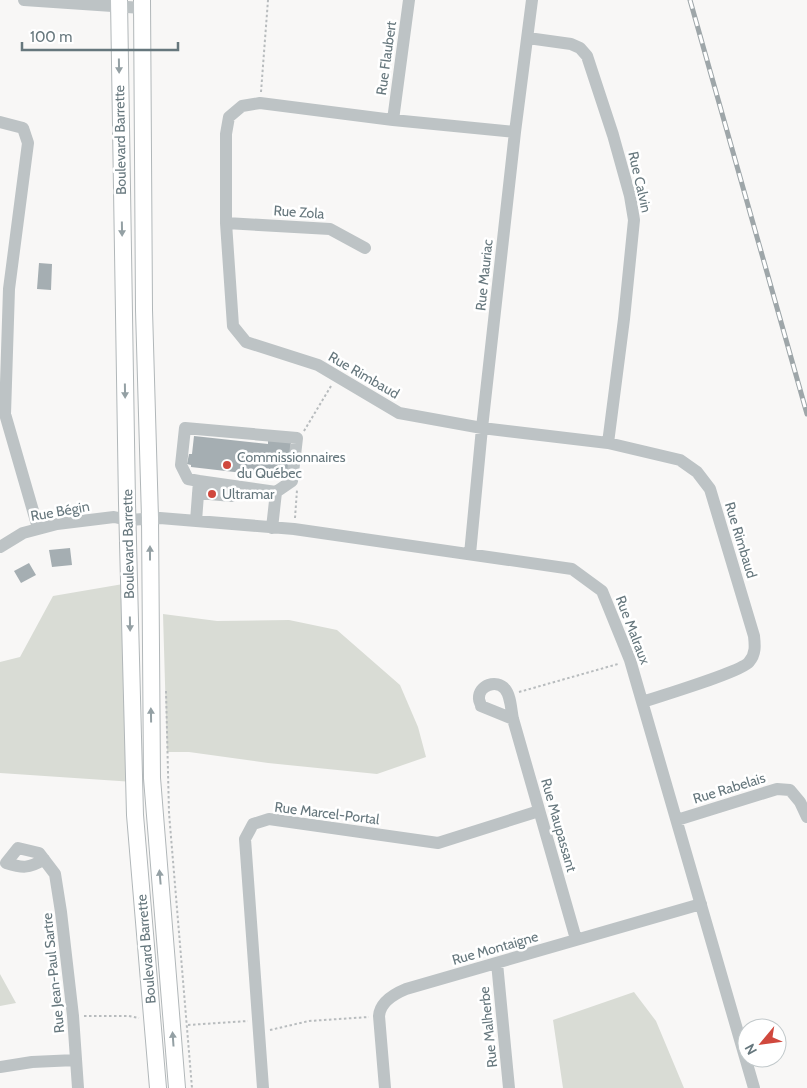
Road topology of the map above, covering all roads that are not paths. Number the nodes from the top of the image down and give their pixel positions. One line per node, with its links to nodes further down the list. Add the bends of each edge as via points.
1 (24, 0): 2 (street)
2 (30, 0): 5 (street)
3 (409, 0): 8 (street, Rue Flaubert)
4 (532, 0): 7 (street, Rue Mauriac)
5 (119, 3): 6 (street); 19 (main road, Boulevard Barrette, one-way to 19)
6 (142, 4): 18 (main road, Boulevard Barrette, via 144,310)
7 (528, 38): 10 (street, Rue Mauriac); 15 (street, Rue Calvin, via 571,44 587,56 630,196 634,220)
8 (393, 120): 10 (street, Rue Rimbaud); 11 (street, Rue Rimbaud, via 260,104 242,106 229,117 226,134)
9 (0, 122): 13 (street, via 23,128 28,143 10,289)
10 (515, 132): 14 (street, Rue Mauriac)
11 (226, 223): 12 (street, Rue Zola, via 330,229); 14 (street, Rue Rimbaud, via 233,326 246,342 318,365 399,413)
12 (365, 248)
13 (2, 414): 21 (street)
14 (482, 428): 15 (street, Rue Rimbaud); 24 (street, Rue Mauriac)
15 (608, 443): 25 (street, Rue Rimbaud, via 680,460 697,472 710,489 754,636 755,651 749,663)
16 (199, 487): 17 (street, via 232,496 233,486); 17 (street, via 188,479 181,465 185,428 296,438 292,481); 20 (street)
17 (276, 492): 22 (street)
18 (150, 518): 19 (street, Rue Malraux); 20 (street, Rue Malraux); 38 (main road, Boulevard Barrette, one-way to 18, via 152,778)
19 (128, 520): 21 (street, Rue Bégin, via 114,518); 37 (main road, Boulevard Barrette, one-way to 37, via 135,815)
20 (196, 521): 22 (street, Rue Malraux)
21 (38, 528): 23 (street, Rue Bégin)
22 (272, 528): 24 (street, Rue Malraux)
23 (0, 547)
24 (470, 554): 25 (street, Rue Malraux, via 572,569 602,591)
25 (643, 702): 29 (street, Rue Malraux)
26 (513, 719): 26 (street, Rue Maupassant, via 508,695 501,686 486,686 479,698 482,706); 27 (street, Rue Maupassant)
27 (539, 811): 32 (street, Rue Maupassant); 39 (street, Rue Marcel-Portal, via 438,843 269,819 253,824 245,839)
28 (807, 817): 29 (street, Rue Rabelais, via 790,790 777,789)
29 (677, 820): 31 (street, Rue Malraux)
30 (44, 859): 34 (street, Rue Jean-Paul Sartre, via 55,874 60,903)
31 (701, 904): 32 (street, Rue Montaigne); 42 (street, Rue Malraux)
32 (576, 939): 33 (street, Rue Montaigne)
33 (497, 964): 40 (street, Rue Montaigne, via 406,989 391,996 379,1009); 41 (street, Rue Malherbe)
34 (76, 1060): 35 (street); 36 (street, Rue Jean-Paul Sartre)
35 (0, 1066)
36 (78, 1088)
37 (158, 1088)
38 (177, 1088)
39 (263, 1088)
40 (385, 1088)
41 (509, 1088)
42 (754, 1088)

